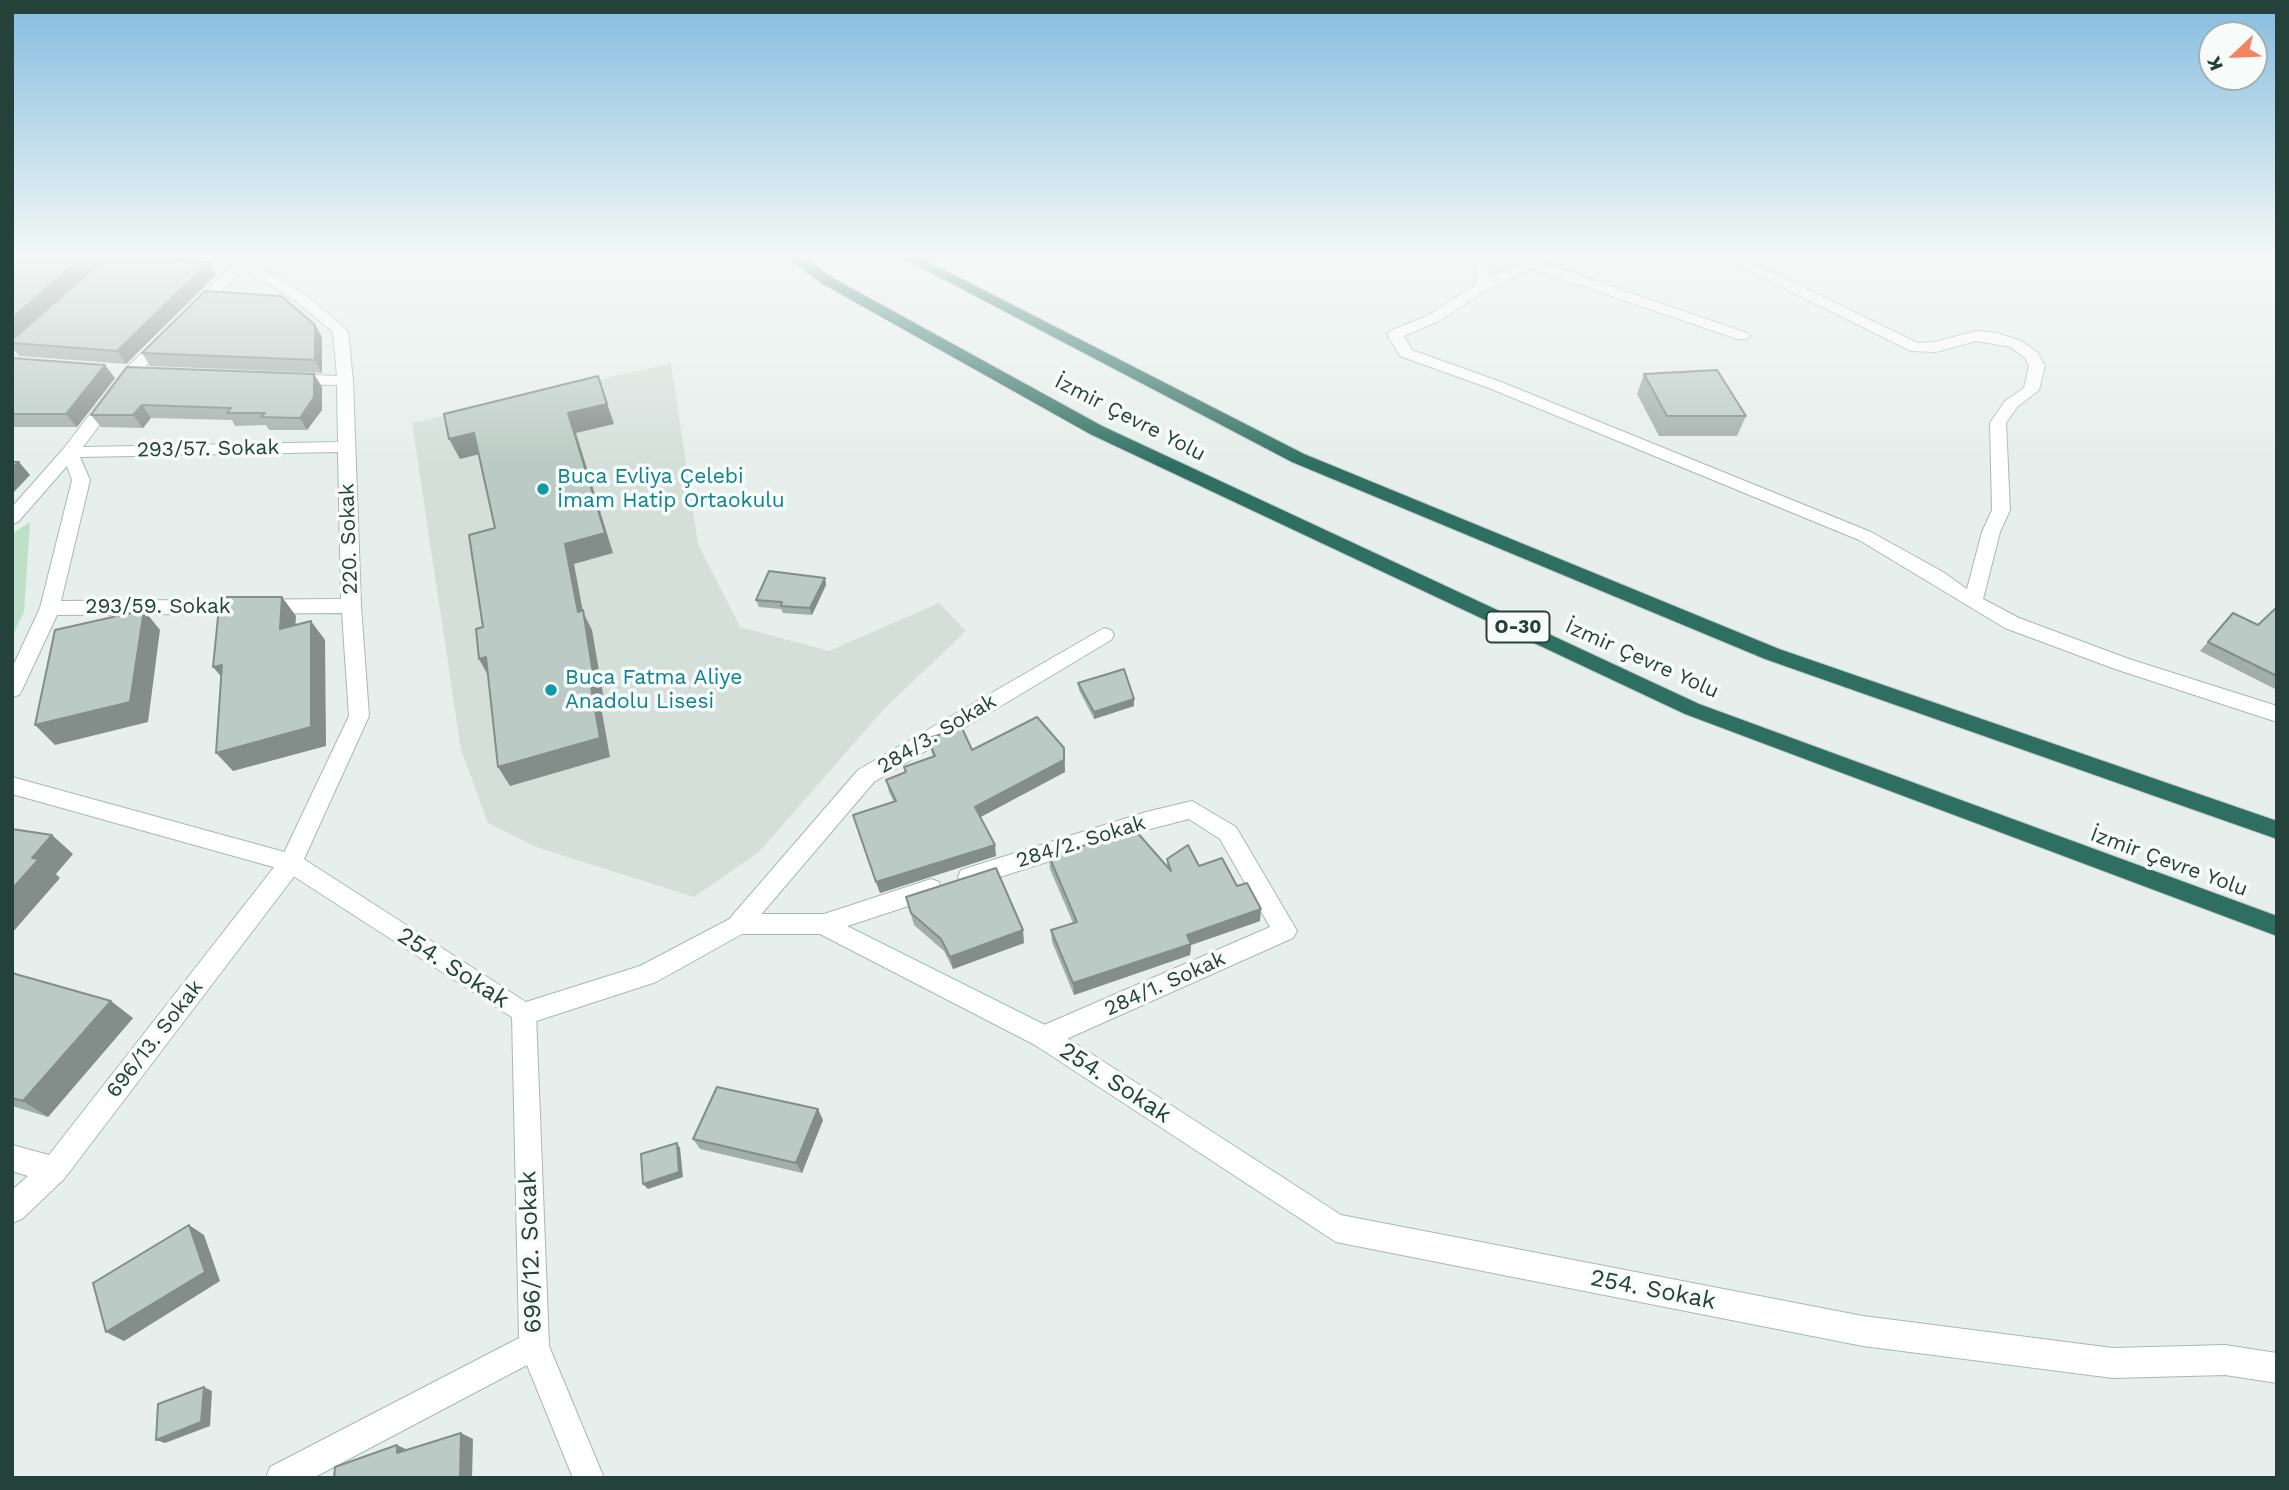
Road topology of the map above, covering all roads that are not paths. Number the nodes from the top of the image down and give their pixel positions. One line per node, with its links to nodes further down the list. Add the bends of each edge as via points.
1 (175, 326): 10 (street)
2 (334, 326): 13 (street, 220. Sokak, via 340,331)
3 (908, 326): 28 (highway, İzmir Çevre Yolu / O-30, via 1097,430 1692,709)
4 (1041, 326): 24 (highway, İzmir Çevre Yolu, via 1298,458 1772,653)
5 (1416, 326): 17 (street, via 1395,334 1406,353 1865,536)
6 (1712, 326): 8 (street)
7 (1870, 326): 17 (street, via 1916,348 1976,336 1997,338 2017,344 2037,366 2031,390 2011,404 1998,423 2001,510 1990,532)
8 (1742, 336)
9 (105, 370): 10 (street)
10 (131, 372): 11 (street); 15 (street)
11 (158, 373)
12 (278, 378): 13 (street)
13 (345, 381): 14 (street, 220. Sokak)
14 (346, 447): 15 (street, 293/57. Sokak); 18 (street, 220. Sokak)
15 (70, 452): 16 (street); 19 (street, via 81,480)
16 (12, 518)
17 (1973, 602): 22 (street, via 2012,624)
18 (351, 606): 19 (street, 293/59. Sokak); 25 (street, 220. Sokak, via 359,716)
19 (50, 608): 21 (street)
20 (1104, 635): 26 (street, 284/3. Sokak, via 866,776)
21 (12, 690)
22 (2277, 714)
23 (12, 785): 25 (street, 254. Sokak)
24 (2277, 830)
25 (291, 863): 30 (street, 254. Sokak); 33 (street, 696/13. Sokak)
26 (739, 924): 27 (street, 254. Sokak); 30 (street, 254. Sokak, via 647,974)
27 (823, 924): 29 (street, 284/2. Sokak, via 1192,810 1228,833); 31 (street, 254. Sokak)
28 (2277, 926)
29 (1285, 931): 31 (street, 284/1. Sokak)
30 (524, 1014): 35 (street, 696/12. Sokak)
31 (1044, 1037): 36 (street, 254. Sokak, via 1336,1228 1863,1331 2113,1363 2225,1360)
32 (12, 1158): 33 (street)
33 (54, 1170): 34 (street, 696/13. Sokak)
34 (12, 1209)
35 (534, 1346): 37 (street); 38 (street, 696/12. Sokak)
36 (2277, 1368)
37 (281, 1478)
38 (589, 1478)

